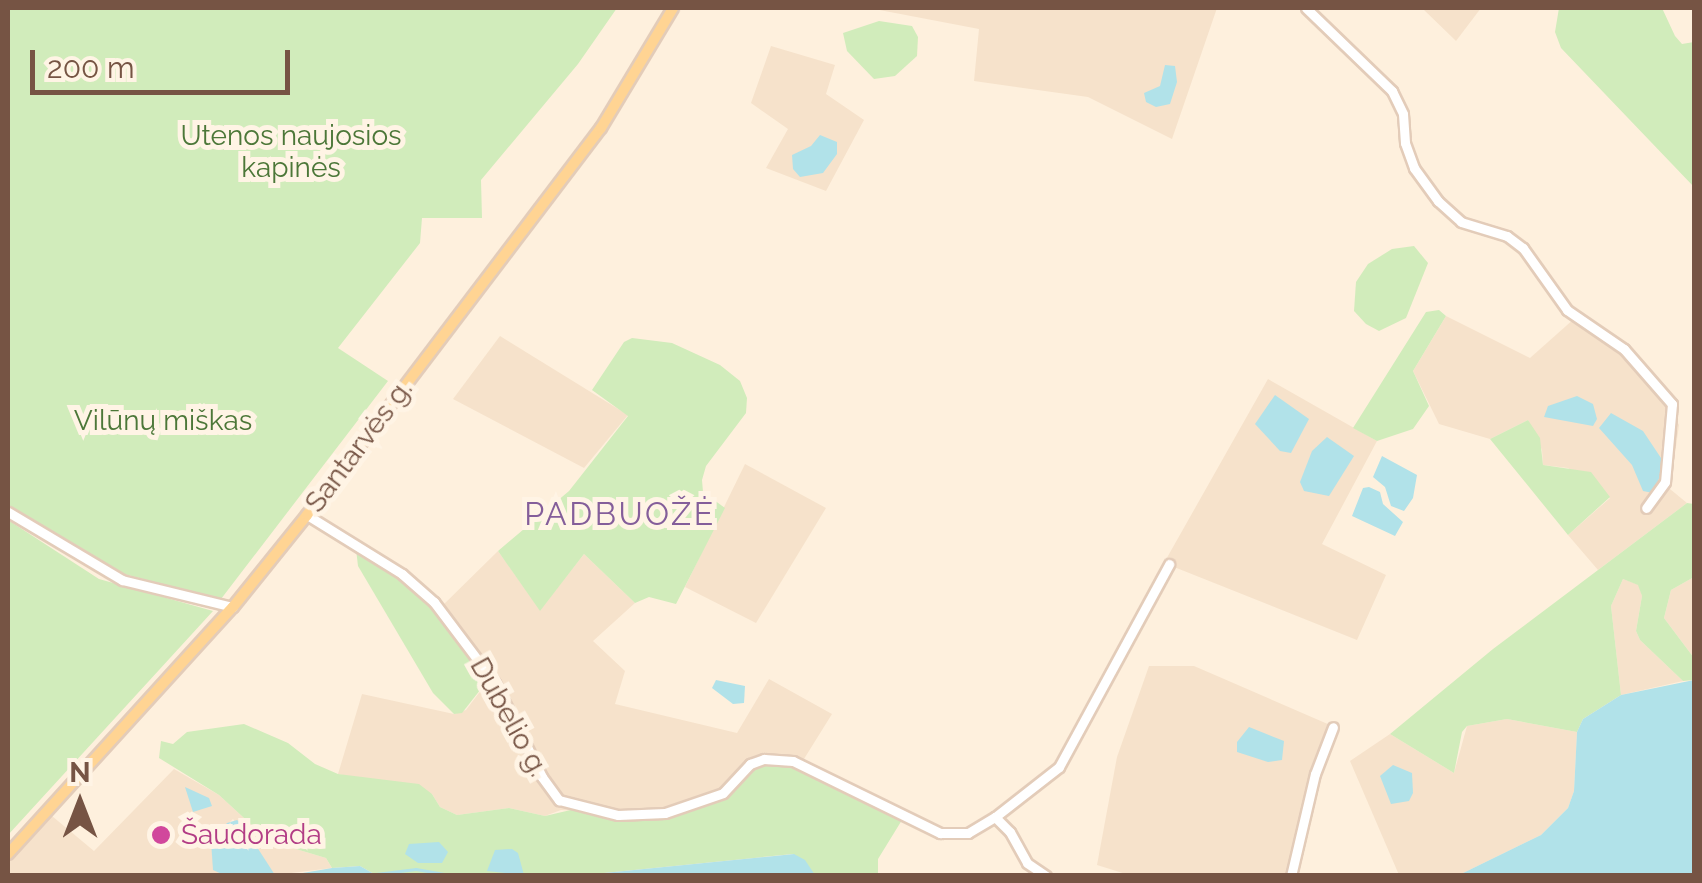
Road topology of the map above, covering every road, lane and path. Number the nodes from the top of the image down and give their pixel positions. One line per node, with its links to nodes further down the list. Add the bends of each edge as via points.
1 (673, 8): 5 (main road, Santarvės g., via 601,128)
2 (1306, 8): 3 (street, via 1392,91 1414,168 1438,201 1460,222 1523,248 1567,310 1624,349 1672,404 1665,482)
3 (1646, 508)
4 (8, 512): 7 (street, via 122,580)
5 (307, 515): 7 (main road, Santarvės g.); 9 (street, Dubelio g., via 402,574 434,602 495,683 549,788 572,806 665,813 723,793 750,764 764,759 794,761 940,833 968,833)
6 (1169, 564): 9 (street, Dubelio g., via 1059,768)
7 (233, 607): 10 (main road, Santarvės g.)
8 (1333, 727): 12 (street)
9 (995, 817): 11 (street, via 1026,863)
10 (8, 854)
11 (1046, 876)
12 (1291, 876)

